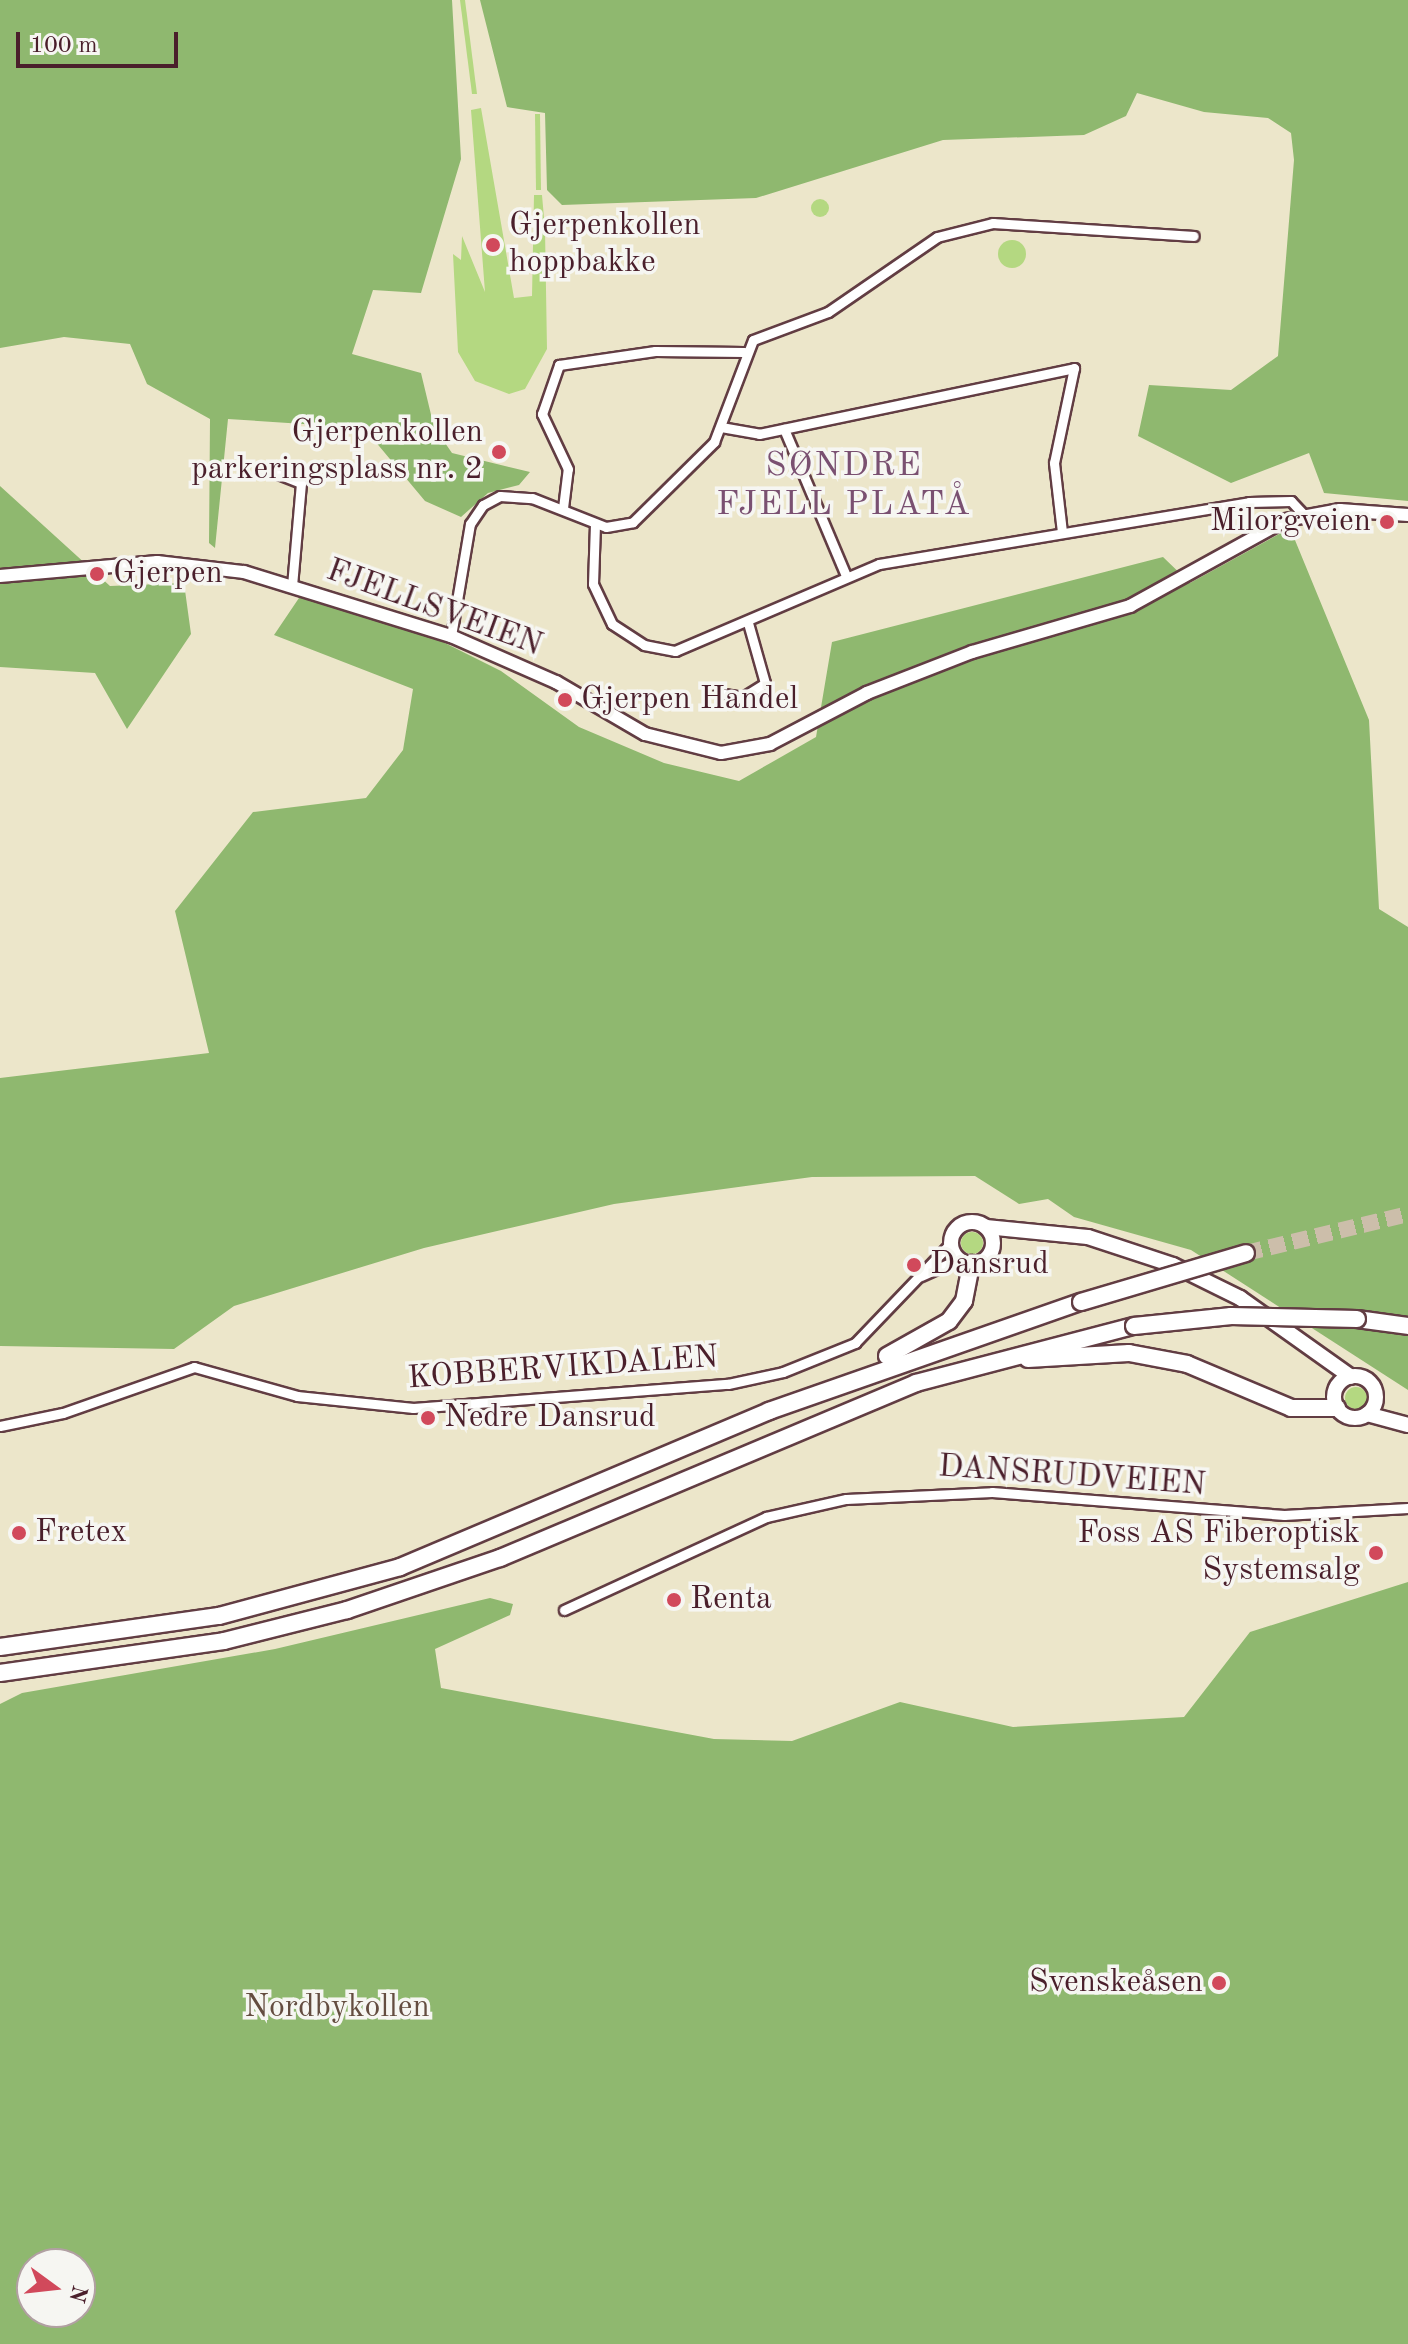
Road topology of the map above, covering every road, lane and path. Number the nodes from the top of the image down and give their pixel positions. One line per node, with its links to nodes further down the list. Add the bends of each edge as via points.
1 (1194, 236): 2 (street, via 963,227 828,312 762,336)
2 (744, 352): 3 (street); 6 (street, via 655,351 559,365 542,414 568,469)
3 (721, 427): 4 (street, via 759,434); 9 (street, via 706,453 641,516 615,527)
4 (784, 429): 10 (street, via 1074,368 1054,463); 12 (street)
5 (263, 468): 13 (street, via 301,483)
6 (563, 508): 9 (street); 15 (street, via 515,496 492,499 476,512)
7 (1303, 514): 8 (main road, FJELLSVEIEN); 10 (street, via 1291,501 1266,500); 15 (main road, FJELLSVEIEN, via 1264,529 1130,606 938,664 770,744 738,752 699,752 645,734 556,682)
8 (1408, 515)
9 (595, 524): 14 (street, via 593,584 621,633 675,651)
10 (1062, 532): 12 (street)
11 (0, 576): 13 (main road, FJELLSVEIEN, via 180,561)
12 (846, 576): 14 (street)
13 (292, 585): 15 (main road, FJELLSVEIEN)
14 (748, 623): 16 (street, via 765,683 743,697)
15 (451, 636)
16 (718, 693)
17 (986, 1227): 18 (main road); 19 (main road, via 963,1224); 20 (main road)
18 (1025, 1231): 20 (main road); 25 (main road, via 1088,1237 1183,1269 1240,1298)
19 (951, 1243): 22 (main road); 23 (street, KOBBERVIKDALEN)
20 (993, 1247): 22 (main road)
21 (1246, 1253): 31 (highway, bridge, via 1081,1302)
22 (965, 1262): 23 (street, KOBBERVIKDALEN); 31 (highway, via 964,1301 939,1329)
23 (917, 1278): 34 (street, KOBBERVIKDALEN, via 848,1347 728,1384 413,1408 297,1396 194,1367 63,1413)
24 (1408, 1326): 27 (highway, bridge, via 1357,1319 1231,1316 1134,1326)
25 (1312, 1353): 26 (main road); 28 (main road)
26 (1351, 1377): 28 (main road); 29 (main road, via 1369,1382)
27 (916, 1383): 30 (highway, via 1045,1356 1129,1353 1187,1364 1291,1408); 38 (highway, via 500,1558 396,1594 224,1641)
28 (1337, 1388): 30 (main road)
29 (1376, 1400): 32 (main road); 33 (main road)
30 (1337, 1408): 32 (main road, via 1351,1418)
31 (769, 1411): 37 (highway, via 490,1534 349,1582 173,1625)
32 (1367, 1414): 33 (main road)
33 (1406, 1425)
34 (0, 1426)
35 (1408, 1508): 36 (street, DANSRUDVEIEN, via 1284,1515 992,1492 846,1499 766,1517)
36 (564, 1610)
37 (0, 1647)
38 (0, 1673)

